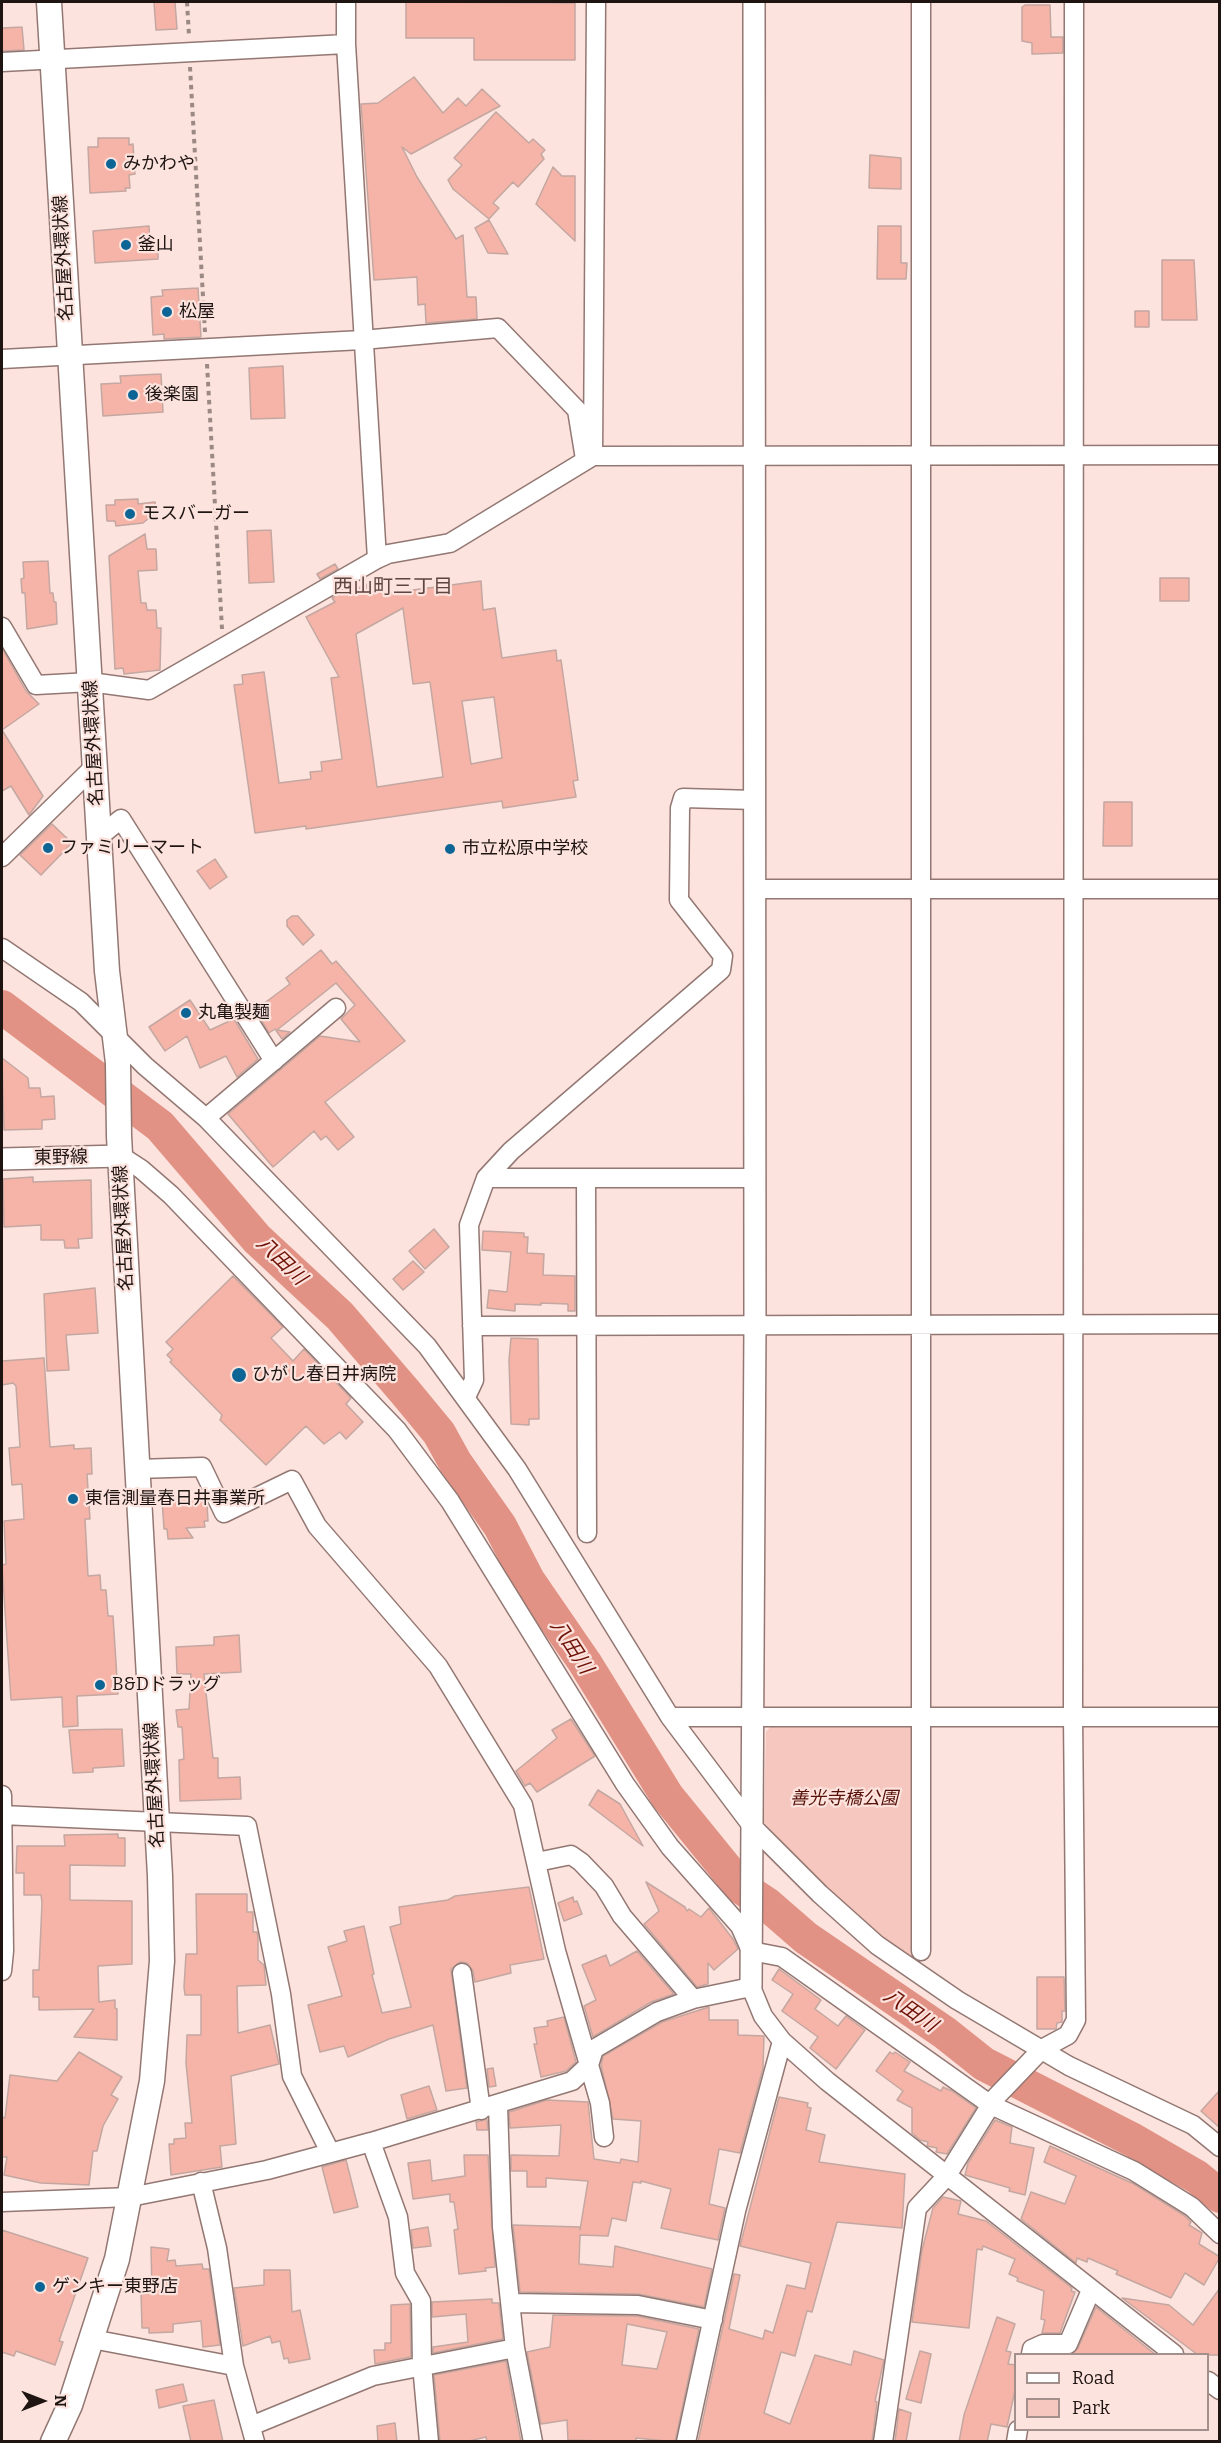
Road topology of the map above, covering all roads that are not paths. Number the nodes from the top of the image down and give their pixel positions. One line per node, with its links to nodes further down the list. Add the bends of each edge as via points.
1 (49, 2): 8 (main road, 名古屋外環状線)
2 (346, 2): 7 (street)
3 (596, 2): 17 (street)
4 (754, 2): 14 (street)
5 (921, 2): 15 (street)
6 (1074, 2): 16 (street)
7 (346, 44): 8 (street); 10 (street)
8 (53, 59): 9 (street); 11 (main road, 名古屋外環状線)
9 (2, 62)
10 (362, 340): 11 (street); 17 (street, via 498,328 577,410); 18 (street)
11 (70, 355): 12 (street); 20 (main road, 名古屋外環状線)
12 (2, 359)
13 (1220, 455): 16 (street)
14 (754, 456): 15 (street); 17 (street); 22 (street)
15 (922, 456): 16 (street); 25 (street)
16 (1074, 456): 26 (street)
17 (589, 458): 18 (street, via 450,543 388,554)
18 (377, 560): 20 (street, via 149,690)
19 (2, 630): 20 (street, via 36,685)
20 (90, 682): 21 (main road, 名古屋外環状線)
21 (95, 766): 23 (main road, 名古屋外環状線); 24 (street)
22 (755, 800): 27 (street); 36 (street, via 682,798 680,808 679,900 723,957 721,970 511,1151)
23 (100, 836): 31 (main road, 名古屋外環状線); 32 (street, via 122,819)
24 (2, 857)
25 (921, 888): 26 (street); 27 (street); 40 (street)
26 (1075, 888): 28 (street); 41 (street)
27 (755, 889): 38 (street)
28 (1220, 889)
29 (2, 948): 31 (street, via 81,1002)
30 (336, 1008): 32 (street)
31 (114, 1035): 33 (street); 34 (main road, 名古屋外環状線)
32 (274, 1061): 33 (street)
33 (206, 1118): 45 (street, via 427,1346)
34 (120, 1146): 35 (street, 東野線); 46 (main road, 名古屋外環状線); 58 (street, via 397,1430 450,1501 625,1784 670,1847 740,1926)
35 (2, 1159)
36 (486, 1178): 37 (street); 44 (street, via 469,1225)
37 (586, 1178): 38 (street); 43 (street)
38 (755, 1178): 39 (street)
39 (755, 1324): 40 (street); 43 (street); 48 (street)
40 (923, 1324): 41 (street); 51 (street)
41 (1076, 1324): 42 (street); 49 (street)
42 (1220, 1324)
43 (586, 1325): 44 (street); 47 (street)
44 (472, 1326): 45 (street, via 474,1380)
45 (466, 1397): 50 (street, via 517,1470)
46 (137, 1469): 55 (main road, 名古屋外環状線); 57 (street, via 202,1467 224,1512 292,1480 317,1526 438,1666 523,1805)
47 (587, 1533)
48 (754, 1716): 50 (street); 51 (street); 56 (street)
49 (1073, 1716): 51 (street); 52 (street); 65 (street, via 1076,2020 1068,2035)
50 (670, 1717): 56 (street)
51 (920, 1717): 59 (street)
52 (1220, 1717)
53 (2, 1795): 54 (street)
54 (2, 1815): 55 (street); 60 (street)
55 (157, 1824): 72 (street, via 248,1826 281,1994 292,2076); 75 (main road, 名古屋外環状線, via 160,2009 152,2081)
56 (752, 1826): 58 (street); 65 (street, via 877,1945)
57 (537, 1862): 63 (street, via 571,1856 581,1862); 66 (street, via 556,1951)
58 (751, 1951): 62 (street); 67 (street, via 782,1958)
59 (921, 1951)
60 (2, 1971)
61 (462, 1973): 68 (street)
62 (751, 1987): 63 (street); 64 (street, via 763,2016)
63 (693, 1999): 66 (street, via 657,2012 594,2049)
64 (782, 2041): 73 (street); 80 (street, via 736,2211)
65 (1040, 2051): 67 (street); 71 (street, via 1193,2125)
66 (589, 2065): 68 (street, via 572,2081); 69 (street, via 600,2103)
67 (993, 2102): 73 (street); 77 (street, via 1134,2171 1192,2207)
68 (489, 2107): 70 (street); 79 (street)
69 (604, 2137)
70 (371, 2142): 72 (street); 85 (street, via 398,2217 405,2273 422,2301)
71 (1220, 2147)
72 (330, 2152): 74 (street, via 267,2170)
73 (946, 2176): 78 (street); 92 (street, via 917,2208)
74 (201, 2182): 75 (street); 86 (street, via 217,2248)
75 (130, 2197): 76 (street); 81 (main road, 名古屋外環状線, via 117,2259)
76 (2, 2202)
77 (1220, 2234)
78 (1091, 2290): 83 (street, via 1068,2344 1043,2344); 84 (street)
79 (511, 2303): 80 (street, via 638,2305); 82 (street)
80 (713, 2320): 91 (street)
81 (92, 2338): 86 (street); 88 (main road, 名古屋外環状線)
82 (515, 2348): 85 (street); 90 (street)
83 (1031, 2353)
84 (1171, 2353)
85 (422, 2365): 87 (street, via 344,2386); 89 (street)
86 (234, 2366): 87 (street)
87 (253, 2434)
88 (53, 2442)
89 (429, 2442)
90 (533, 2442)
91 (686, 2442)
92 (884, 2442)

